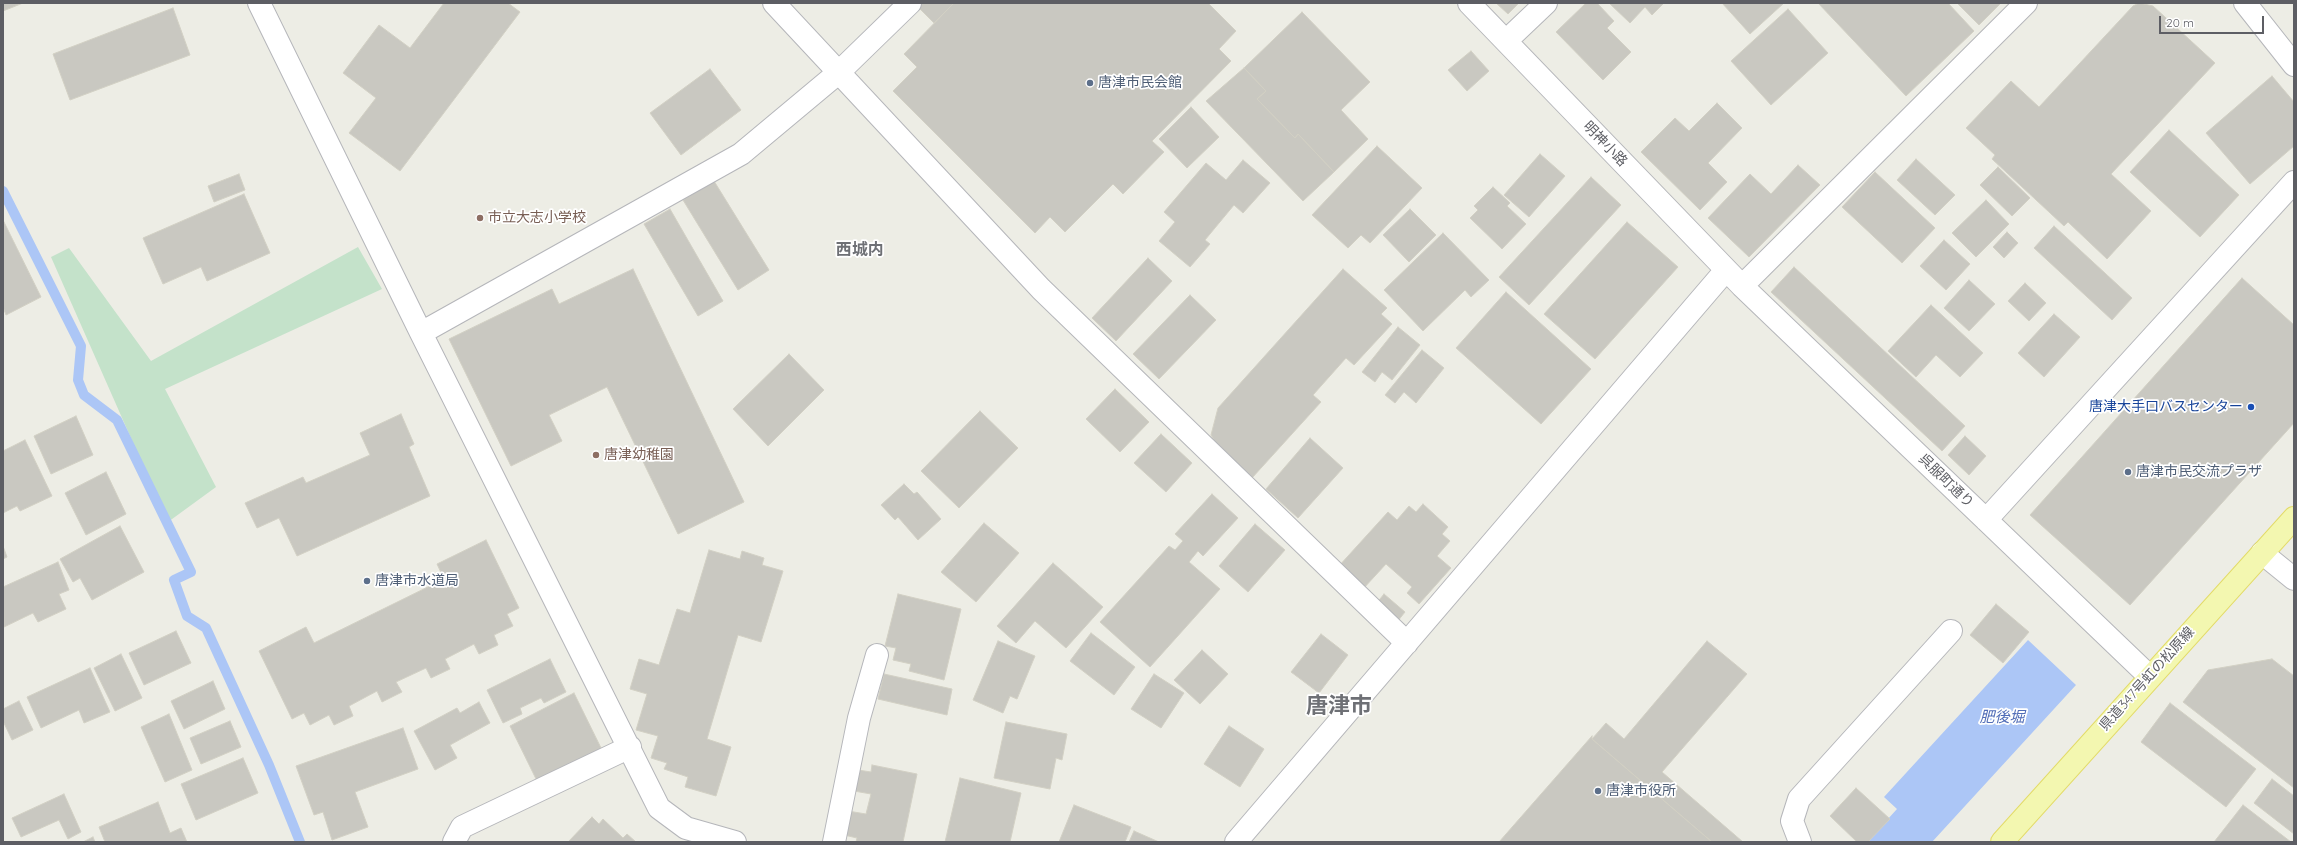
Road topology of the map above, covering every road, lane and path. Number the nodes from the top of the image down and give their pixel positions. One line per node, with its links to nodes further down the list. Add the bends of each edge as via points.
1 (259, 3): 14 (street)
2 (774, 3): 10 (street)
3 (910, 3): 10 (street)
4 (1469, 3): 8 (street, 明神小路)
5 (1546, 3): 8 (street)
6 (2026, 3): 13 (street)
7 (2245, 3): 9 (street)
8 (1506, 41): 12 (street, 明神小路)
9 (2294, 66)
10 (838, 73): 14 (street, via 741,154); 20 (street, via 1041,289)
11 (2294, 182): 16 (street)
12 (1726, 270): 13 (street, 明神小路); 20 (street)
13 (1742, 286): 16 (street, 呉服町通り)
14 (421, 332): 23 (street)
15 (2294, 518): 17 (main road, 県道347号虹の松原線)
16 (1986, 520): 22 (street, 呉服町通り)
17 (2262, 553): 18 (street); 22 (main road, 県道347号虹の松原線)
18 (2294, 579)
19 (1951, 631): 28 (street, via 1799,800 1792,821)
20 (1407, 644): 27 (street)
21 (876, 655): 26 (street, via 859,718)
22 (2150, 676): 29 (main road, 県道347号虹の松原線)
23 (630, 747): 24 (street, via 462,827); 25 (street, via 659,808 686,828)
24 (454, 842)
25 (735, 842)
26 (834, 842)
27 (1236, 842)
28 (1800, 842)
29 (2002, 842)

